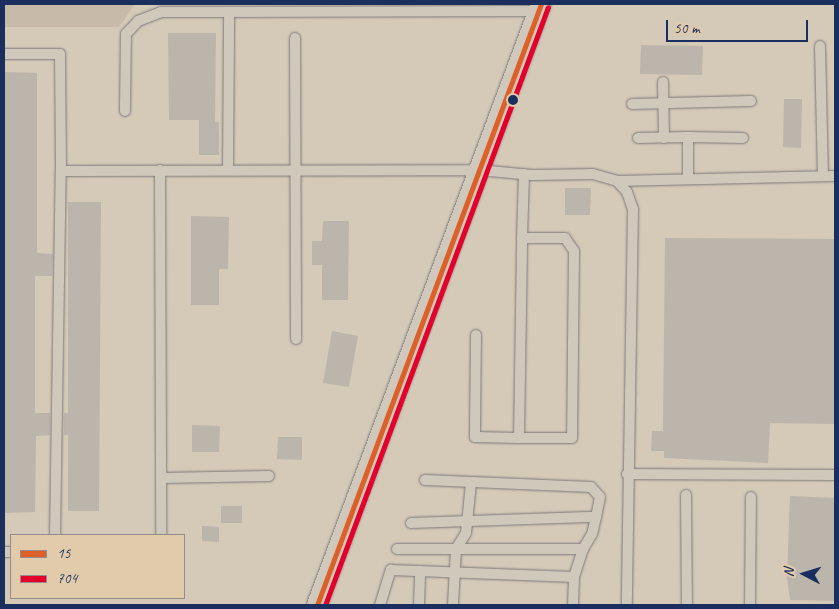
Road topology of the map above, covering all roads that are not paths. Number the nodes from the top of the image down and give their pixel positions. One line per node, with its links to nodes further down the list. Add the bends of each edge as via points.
1 (539, 8): 2 (lane); 18 (street)
2 (229, 12): 10 (lane, via 161,12 138,21 126,34); 16 (lane)
3 (295, 38): 17 (lane)
4 (820, 46): 21 (lane)
5 (4, 54): 19 (lane, via 60,54)
6 (663, 82): 8 (lane)
7 (751, 101): 8 (lane)
8 (663, 103): 9 (lane); 13 (lane)
9 (632, 104)
10 (124, 111)
11 (688, 137): 13 (lane); 14 (lane); 23 (lane)
12 (638, 138): 13 (lane)
13 (664, 138)
14 (743, 138)
15 (160, 170): 16 (lane); 19 (lane); 32 (lane)
16 (228, 170): 17 (lane)
17 (297, 170): 18 (lane); 27 (lane)
18 (479, 170): 20 (lane); 48 (street)
19 (60, 171): 40 (lane)
20 (524, 174): 24 (lane, via 593,174); 25 (lane)
21 (823, 176): 22 (lane); 23 (lane)
22 (835, 176)
23 (688, 178): 24 (lane)
24 (617, 181): 29 (lane, via 628,192 633,209)
25 (522, 238): 28 (lane); 28 (lane, via 565,238 574,250 572,438)
26 (476, 335): 28 (lane, via 475,438)
27 (296, 339)
28 (519, 438)
29 (627, 474): 30 (lane); 53 (lane)
30 (835, 475)
31 (269, 476): 32 (lane)
32 (161, 478): 41 (lane)
33 (425, 480): 34 (lane)
34 (471, 483): 37 (lane, via 592,487 600,497); 38 (lane)
35 (686, 495): 54 (lane)
36 (751, 497): 55 (lane)
37 (596, 517): 38 (lane); 43 (lane, via 592,534)
38 (468, 521): 39 (lane); 44 (lane, via 466,533)
39 (411, 523)
40 (55, 534)
41 (161, 534)
42 (397, 549): 44 (lane)
43 (583, 549): 44 (lane); 47 (lane)
44 (456, 550): 46 (lane)
45 (420, 571): 46 (lane); 49 (lane, via 391,570); 50 (lane)
46 (454, 572): 47 (lane); 51 (lane)
47 (574, 577): 52 (lane)
48 (317, 605)
49 (380, 605)
50 (419, 605)
51 (453, 605)
52 (573, 605)
53 (627, 605)
54 (687, 605)
55 (750, 605)

